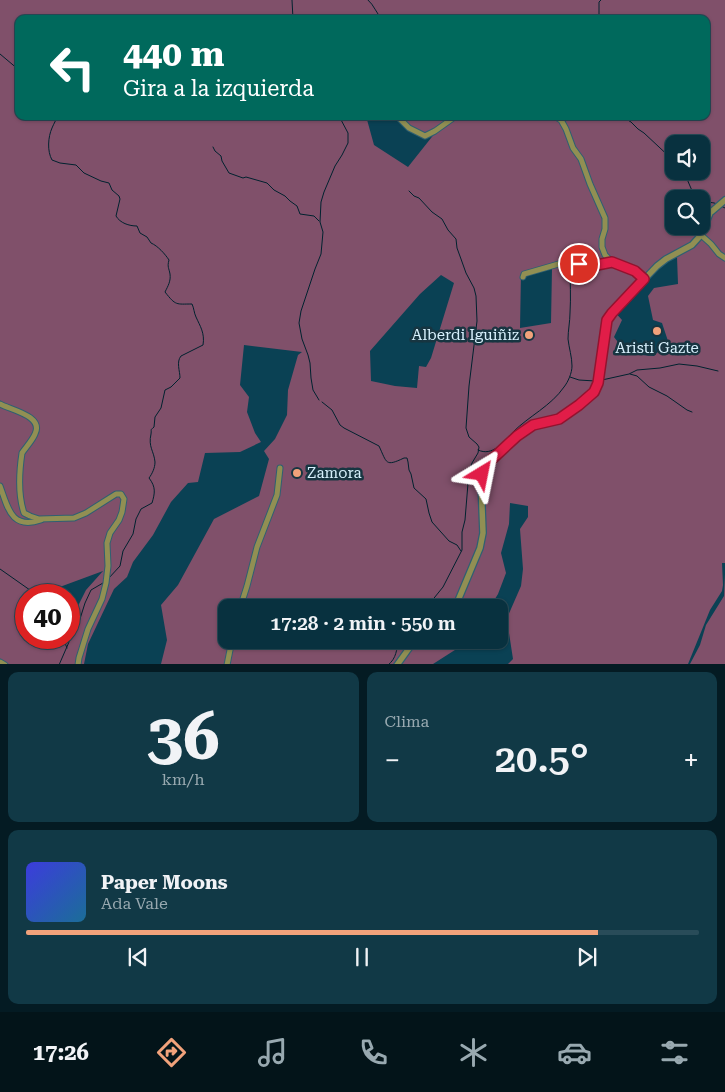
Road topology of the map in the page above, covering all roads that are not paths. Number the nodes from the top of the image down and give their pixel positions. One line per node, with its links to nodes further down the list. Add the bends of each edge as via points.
1 (401, 120): 2 (street, via 408,128 426,136)
2 (450, 120)
3 (561, 120): 8 (street, via 605,218 602,247)
4 (725, 200): 5 (street)
5 (710, 213)
6 (701, 235): 7 (street); 10 (street)
7 (725, 258)
8 (612, 262): 9 (street, via 597,265 562,263); 10 (street, via 635,271)
9 (523, 277)
10 (644, 279): 16 (street, via 607,320 594,392 559,419 533,425 517,436 489,462 482,474 480,548)
11 (0, 404): 14 (street, via 32,418 37,425 22,454 22,505 24,513)
12 (280, 468): 15 (street, via 277,495 257,547)
13 (0, 486): 14 (street, via 15,519 25,523)
14 (44, 519): 21 (street, via 74,518 116,494 123,496 122,512 107,543 108,566 102,598 88,629)
15 (243, 599)
16 (459, 599)
17 (230, 649): 22 (street)
18 (408, 649): 23 (street)
19 (0, 662): 20 (street)
20 (4, 664)
21 (78, 664)
22 (227, 664)
23 (397, 664)

